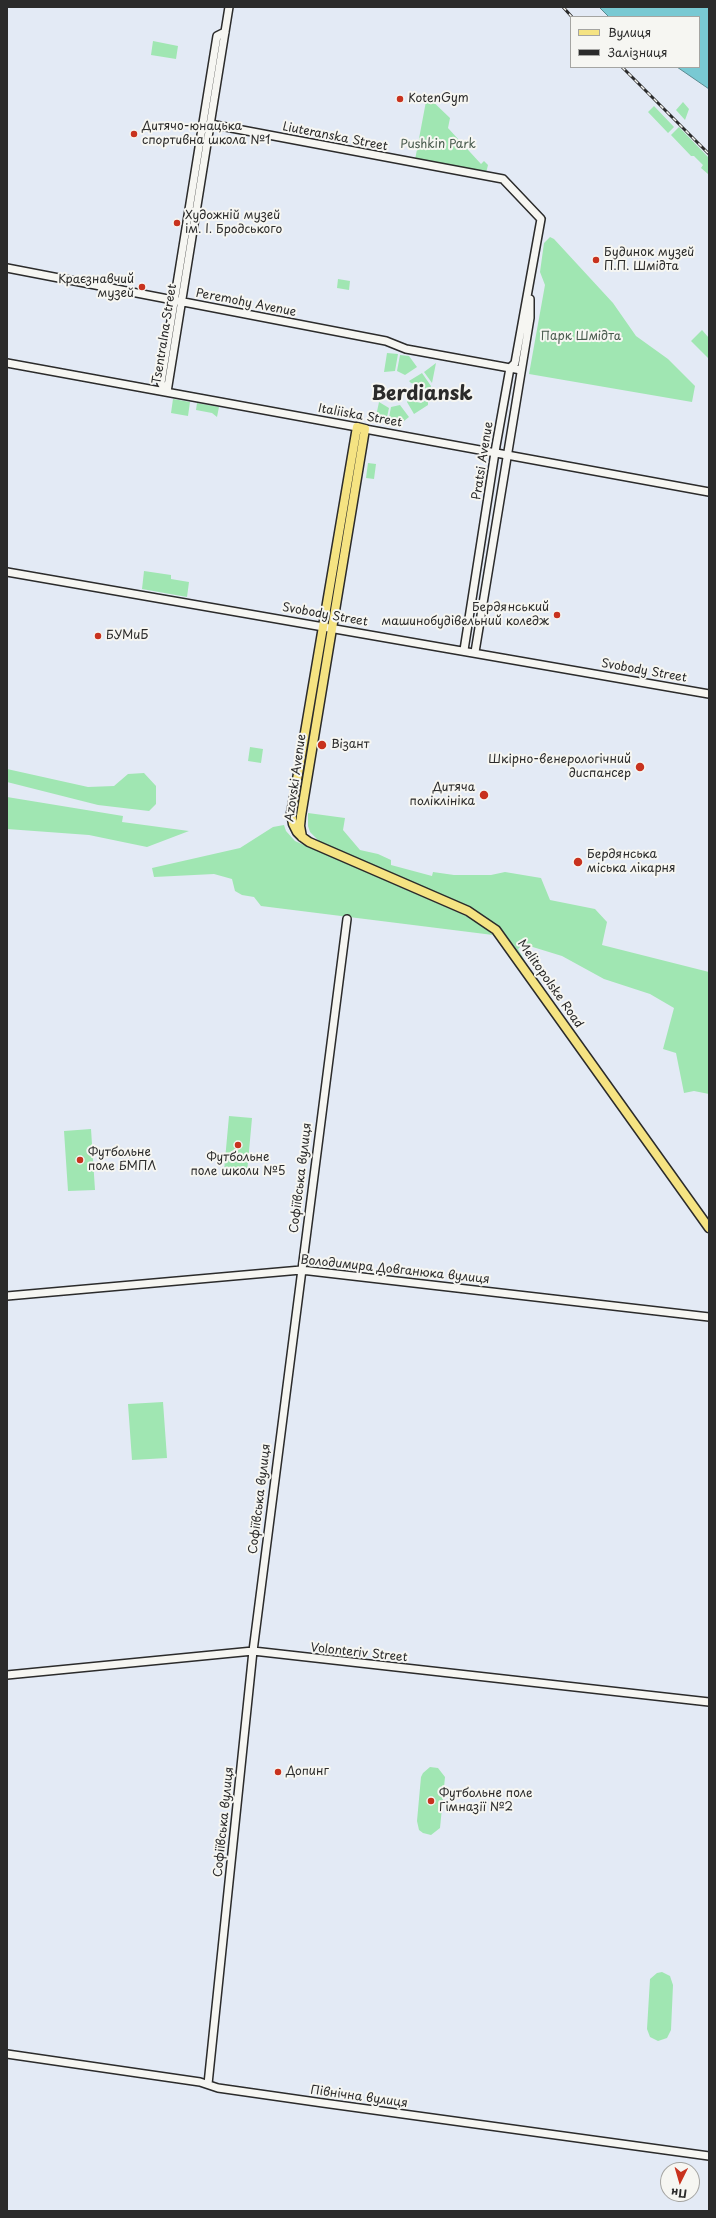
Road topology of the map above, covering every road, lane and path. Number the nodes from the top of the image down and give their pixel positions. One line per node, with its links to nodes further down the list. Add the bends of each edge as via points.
1 (229, 7): 2 (street, Tsentralna Street)
2 (225, 32): 3 (street, Tsentralna Street); 7 (street, Tsentralna Street, via 217,36)
3 (210, 124): 4 (street, Liuteranska Street, via 503,179); 7 (street, Tsentralna Street)
4 (541, 219): 6 (street, Pratsi Avenue)
5 (7, 268): 7 (street, Peremohy Avenue)
6 (531, 277): 9 (street, Pratsi Avenue, via 515,363); 10 (street, Pratsi Avenue, via 530,318)
7 (178, 301): 9 (street, Peremohy Avenue); 11 (street, Tsentralna Street, via 161,383)
8 (7, 363): 11 (street, Italiiska Street)
9 (510, 368): 10 (street, Peremohy Avenue); 13 (street, Pratsi Avenue)
10 (521, 370): 14 (street, Pratsi Avenue)
11 (167, 392): 12 (street, Italiiska Street)
12 (361, 428): 13 (street, Italiiska Street); 16 (main road, Azovski Avenue)
13 (495, 452): 14 (street, Italiiska Street); 20 (street, Pratsi Avenue)
14 (506, 454): 15 (street, Italiiska Street); 21 (street, Pratsi Avenue)
15 (709, 492)
16 (343, 528): 18 (main road, Azovski Avenue); 19 (main road, Azovski Avenue)
17 (7, 572): 18 (street, Svobody Street)
18 (323, 626): 19 (street, Svobody Street); 23 (main road, Azovski Avenue, via 291,813 293,824)
19 (333, 628): 20 (street, Svobody Street); 23 (main road, Azovski Avenue, via 301,816)
20 (464, 650): 21 (street, Svobody Street)
21 (474, 652): 22 (street, Svobody Street)
22 (709, 694)
23 (302, 837): 25 (main road, Melitopolske Road, via 468,911 496,930)
24 (347, 919): 26 (street, Софіївська вулиця)
25 (709, 1228)
26 (301, 1270): 27 (street, Володимира Довганюка вулиця); 28 (street, Володимира Довганюка вулиця); 29 (street, Софіївська вулиця)
27 (7, 1296)
28 (709, 1317)
29 (253, 1652): 30 (street, Volonteriv Street); 31 (street, Volonteriv Street); 33 (street, Софіївська вулиця)
30 (7, 1675)
31 (709, 1702)
32 (7, 2054): 33 (street, Північна вулиця)
33 (208, 2084): 34 (street, Північна вулиця, via 218,2088 308,2101)
34 (709, 2156)

